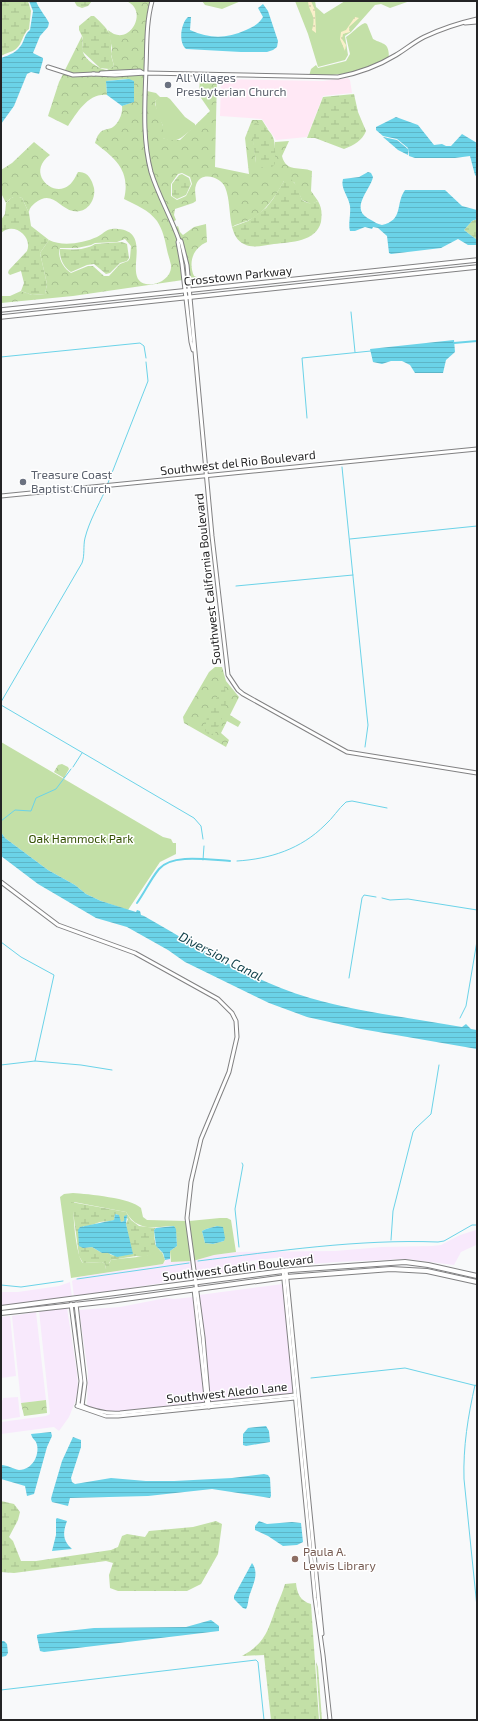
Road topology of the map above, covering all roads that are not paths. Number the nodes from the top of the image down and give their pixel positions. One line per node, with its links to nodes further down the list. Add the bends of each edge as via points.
1 (152, 1): 6 (street, Southwest California Boulevard, via 147,27)
2 (477, 19): 4 (street)
3 (477, 22): 4 (street)
4 (459, 24): 6 (street, via 424,37 373,67 352,75 338,77)
5 (48, 68): 6 (street, via 73,75 140,70)
6 (144, 73): 9 (street, Southwest California Boulevard, via 145,126 150,165 155,185 181,241 185,256)
7 (477, 260): 9 (main road, Crosstown Parkway)
8 (477, 267): 10 (main road, Crosstown Parkway)
9 (187, 291): 10 (street, Southwest California Boulevard); 11 (main road, Crosstown Parkway)
10 (187, 298): 12 (main road, Crosstown Parkway); 14 (street, Southwest California Boulevard)
11 (1, 310)
12 (1, 317)
13 (477, 449): 14 (street, Southwest del Rio Boulevard)
14 (206, 475): 15 (street, Southwest del Rio Boulevard); 16 (street, Southwest California Boulevard, via 226,664 228,675 238,690 347,752)
15 (1, 496)
16 (477, 773)
17 (1, 882): 22 (street, via 58,925 135,953 218,999 232,1012 238,1031 231,1063 201,1139 189,1193 187,1218)
18 (284, 1270): 19 (main road, Southwest Gatlin Boulevard, via 405,1262); 20 (street); 22 (main road, Southwest Gatlin Boulevard)
19 (477, 1276)
20 (285, 1277): 21 (main road, Southwest Gatlin Boulevard, via 407,1269); 23 (main road, Southwest Gatlin Boulevard); 27 (street)
21 (477, 1282)
22 (195, 1283): 23 (street); 25 (main road, Southwest Gatlin Boulevard)
23 (196, 1289): 24 (main road, Southwest Gatlin Boulevard); 30 (street)
24 (74, 1304): 26 (main road, Southwest Gatlin Boulevard); 28 (street, via 81,1381); 29 (street, via 85,1383)
25 (1, 1308)
26 (1, 1313)
27 (296, 1396): 30 (street, Southwest Aledo Lane); 31 (street)
28 (78, 1405): 29 (street, Southwest Aledo Lane); 30 (street, Southwest Aledo Lane, via 100,1414 114,1416)
29 (82, 1406): 30 (street, Southwest Aledo Lane, via 112,1414)
30 (208, 1406)
31 (330, 1720)

